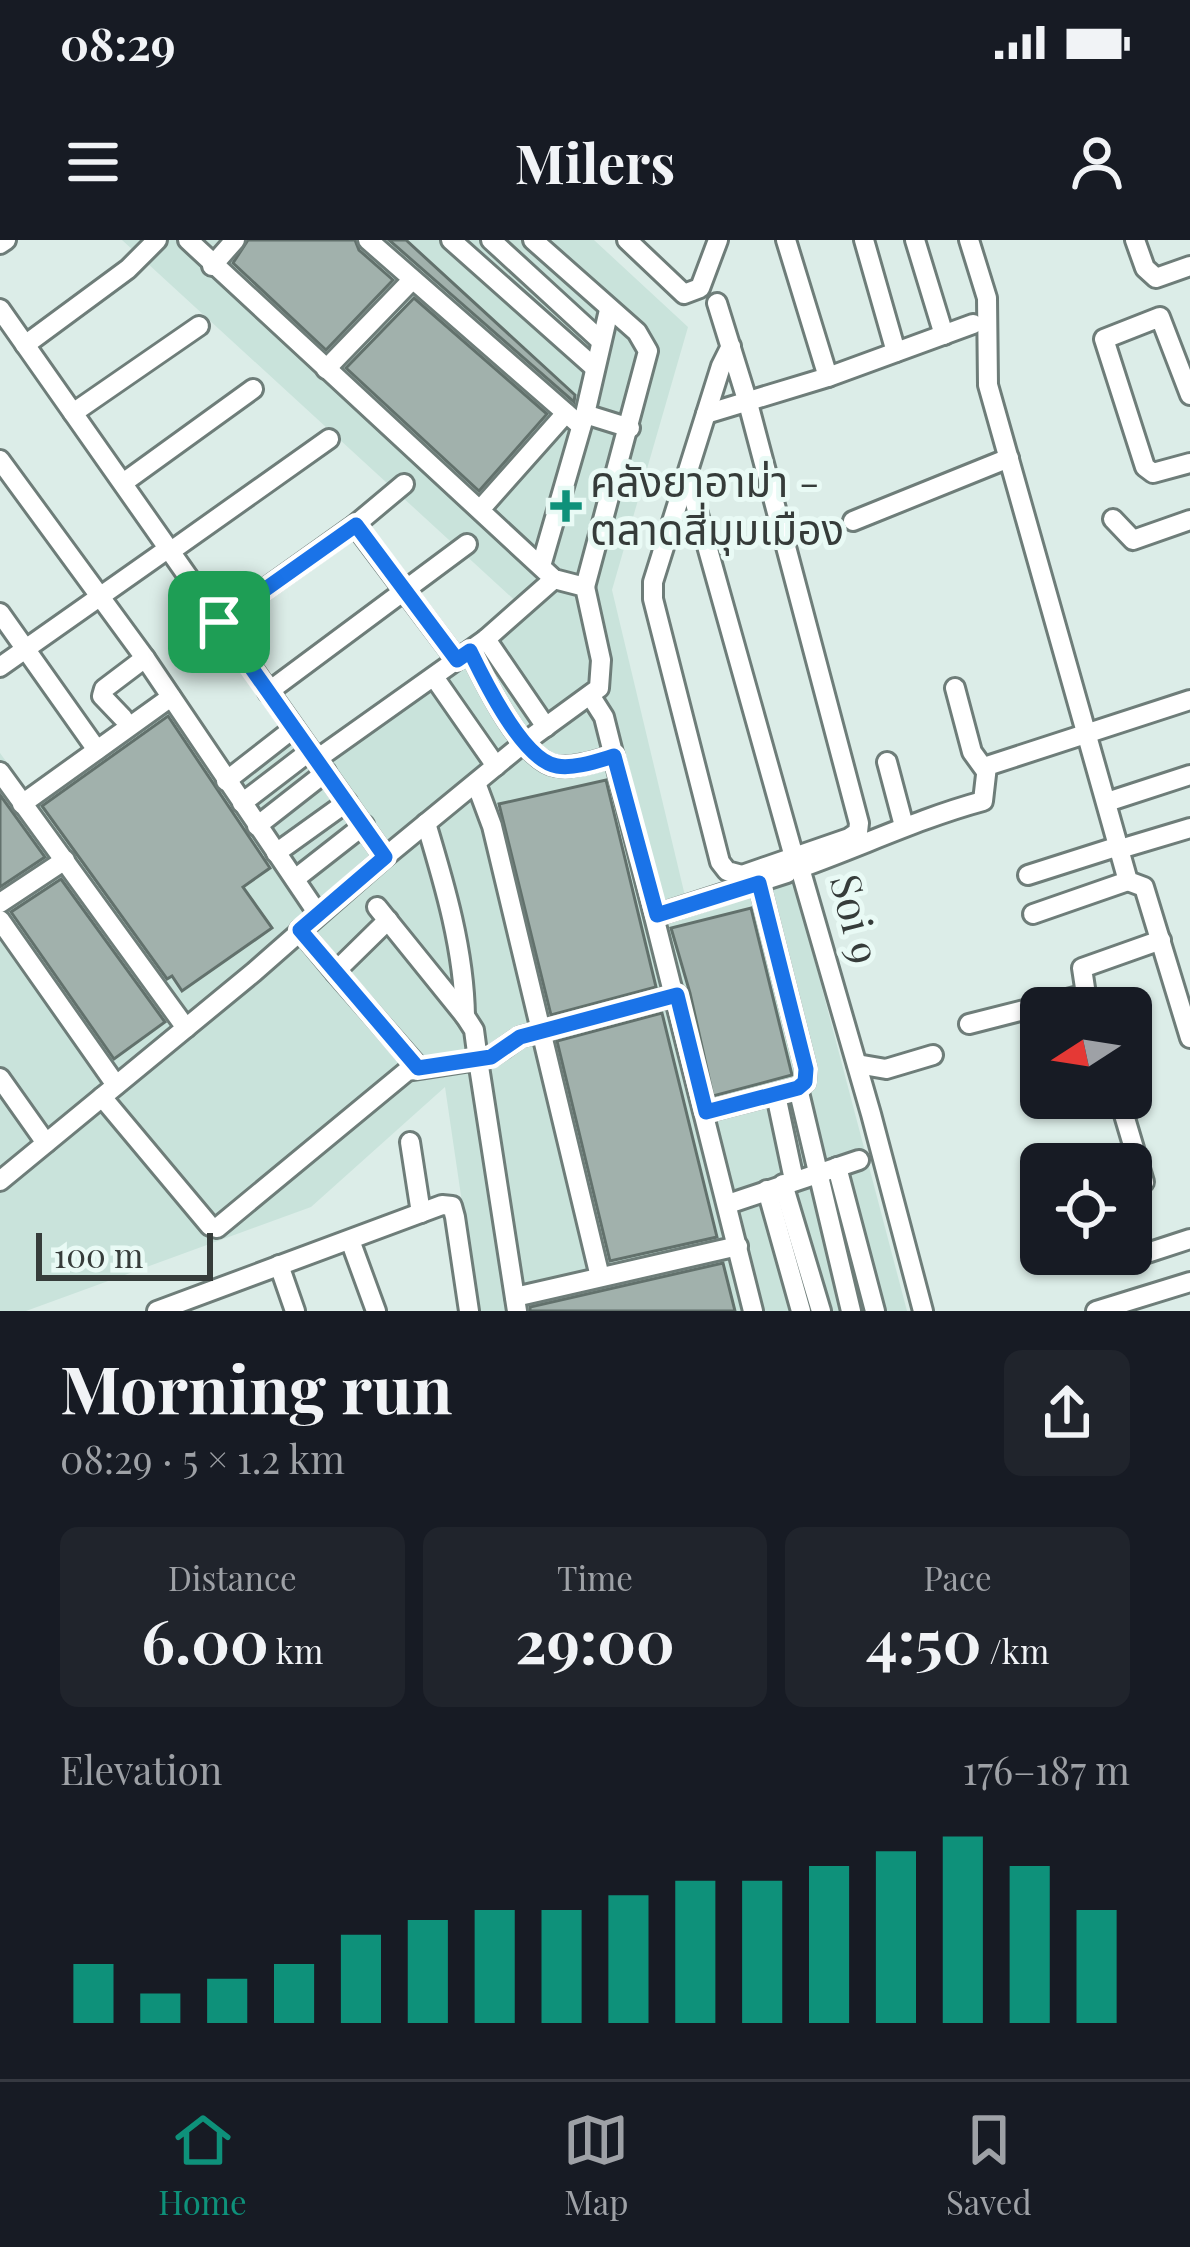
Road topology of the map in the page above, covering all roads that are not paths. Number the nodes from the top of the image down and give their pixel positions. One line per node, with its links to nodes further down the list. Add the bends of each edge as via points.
1 (157, 240): 25 (street)
2 (188, 240): 15 (street)
3 (235, 240): 15 (street)
4 (368, 240): 17 (street)
5 (451, 240): 28 (street)
6 (491, 240): 24 (street)
7 (533, 240): 20 (street)
8 (627, 240): 9 (street, via 689,294 700,288)
9 (718, 240)
10 (786, 240): 30 (street)
11 (864, 240): 27 (street)
12 (915, 240): 23 (street)
13 (969, 240): 39 (street, via 987,298 988,385)
14 (1135, 240): 16 (street, via 1156,278)
15 (212, 266): 29 (street)
16 (1190, 266)
17 (412, 280): 29 (street); 36 (street)
18 (717, 303): 26 (street)
19 (0, 309): 25 (street)
20 (609, 310): 24 (street); 37 (street, via 648,351)
21 (973, 324): 23 (street)
22 (199, 326): 34 (street)
23 (944, 334): 27 (street)
24 (602, 341): 28 (street)
25 (25, 345): 34 (street)
26 (730, 346): 33 (street); 35 (street)
27 (896, 352): 30 (street)
28 (596, 368): 36 (street)
29 (326, 369): 52 (street)
30 (828, 377): 33 (street)
31 (253, 389): 43 (street)
32 (1190, 394): 41 (street, via 1160,316 1104,339 1144,467 1153,473)
33 (748, 404): 35 (street); 96 (street, via 860,823 849,838)
34 (73, 413): 43 (street)
35 (706, 414): 42 (street)
36 (577, 418): 37 (street); 45 (street); 52 (street)
37 (630, 428): 53 (street)
38 (329, 439): 51 (street)
39 (1009, 458): 48 (street); 71 (street)
40 (0, 460): 55 (street)
41 (1190, 463)
42 (688, 478): 96 (street); 96 (street, via 653,599 721,862 742,875)
43 (123, 483): 51 (street)
44 (404, 484): 49 (street)
45 (485, 503)
46 (1113, 519): 47 (street, via 1133,539)
47 (1190, 520)
48 (853, 521)
49 (356, 525): 54 (street); 57 (street)
50 (467, 544): 54 (street)
51 (170, 549): 55 (street); 57 (street)
52 (547, 573): 53 (street); 59 (street)
53 (585, 587): 66 (street, via 601,660 599,688)
54 (404, 593): 59 (street); 64 (street)
55 (100, 597): 58 (street); 60 (street)
56 (0, 613): 58 (street)
57 (219, 622): 64 (street)
58 (26, 649): 61 (street); 73 (street)
59 (471, 650): 62 (street); 69 (street); 72 (street)
60 (145, 658): 65 (street); 68 (street, via 104,689)
61 (0, 667)
62 (434, 677): 75 (street); 77 (street)
63 (955, 688): 78 (street, via 972,752)
64 (268, 692): 70 (street)
65 (168, 693): 68 (street); 73 (street); 81 (street)
66 (590, 695): 69 (street); 74 (street)
67 (1190, 700): 71 (street)
68 (123, 718): 73 (street)
69 (546, 727): 72 (street)
70 (294, 728): 75 (street); 81 (street)
71 (1088, 733): 78 (street); 84 (street)
72 (524, 742): 74 (street, via 561,767); 77 (street)
73 (94, 745): 86 (street)
74 (614, 756): 104 (street)
75 (318, 761): 83 (street); 85 (street); 89 (street)
76 (887, 762): 90 (street)
77 (496, 766): 82 (street)
78 (985, 770): 90 (street, Soi 9, via 983,800)
79 (0, 772): 86 (street)
80 (1190, 775): 84 (street)
81 (226, 781): 85 (street)
82 (476, 783): 87 (street); 115 (street)
83 (347, 802): 88 (street); 93 (street)
84 (1107, 802): 92 (street)
85 (242, 803): 89 (street)
86 (22, 804): 95 (street)
87 (426, 824): 94 (street); 112 (street, via 464,972)
88 (364, 825): 94 (street); 98 (street)
89 (257, 826): 93 (street)
90 (904, 826): 119 (street, Soi 9, via 800,868)
91 (1190, 828): 92 (street)
92 (1120, 847): 97 (street); 99 (street)
93 (276, 853): 98 (street)
94 (385, 857): 102 (street)
95 (65, 860): 101 (street); 114 (street)
96 (790, 865): 100 (street)
97 (1028, 875)
98 (296, 879): 102 (street)
99 (1128, 881): 103 (street); 107 (street, via 1144,887)
100 (759, 883): 104 (street); 122 (street, via 806,1069)
101 (0, 903)
102 (318, 914): 106 (street)
103 (1033, 914)
104 (657, 915): 110 (street)
105 (0, 921): 123 (street)
106 (300, 930): 108 (street); 114 (street)
107 (1161, 940): 109 (street, via 1087,964); 116 (street)
108 (335, 972): 112 (street, via 382,914); 120 (street)
109 (1082, 987)
110 (677, 995): 115 (street); 125 (street)
111 (1020, 1014): 113 (street)
112 (465, 1016): 118 (street)
113 (969, 1024)
114 (186, 1028): 123 (street)
115 (542, 1031): 118 (street); 140 (street)
116 (1190, 1038)
117 (933, 1055): 119 (street, via 886,1069)
118 (478, 1060): 120 (street); 143 (street)
119 (857, 1064): 154 (street, Soi 9)
120 (418, 1068): 123 (street, via 217,1228)
121 (0, 1078): 127 (street)
122 (798, 1088): 124 (street); 130 (street)
123 (109, 1091): 127 (street)
124 (776, 1095): 125 (street); 132 (street)
125 (706, 1112): 133 (street)
126 (410, 1142): 134 (street)
127 (46, 1143): 131 (street)
128 (860, 1160): 129 (street)
129 (837, 1167): 130 (street); 153 (street)
130 (816, 1174): 132 (street); 152 (street)
131 (0, 1180)
132 (782, 1185): 133 (street); 150 (street); 151 (street)
133 (728, 1204): 137 (street)
134 (421, 1213): 136 (street); 147 (street, via 452,1206)
135 (1190, 1239): 138 (street)
136 (350, 1240): 139 (street); 146 (street)
137 (738, 1246): 140 (street); 149 (street)
138 (1152, 1251)
139 (280, 1265): 142 (street); 145 (street)
140 (600, 1277): 143 (street)
141 (1181, 1285): 155 (street); 156 (street)
142 (208, 1302): 144 (street)
143 (514, 1302): 148 (street)
144 (157, 1311)
145 (295, 1311)
146 (376, 1311)
147 (469, 1311)
148 (499, 1311)
149 (754, 1311)
150 (801, 1311)
151 (821, 1311)
152 (851, 1311)
153 (875, 1311)
154 (923, 1311)
155 (1096, 1311)
156 (1179, 1311)

